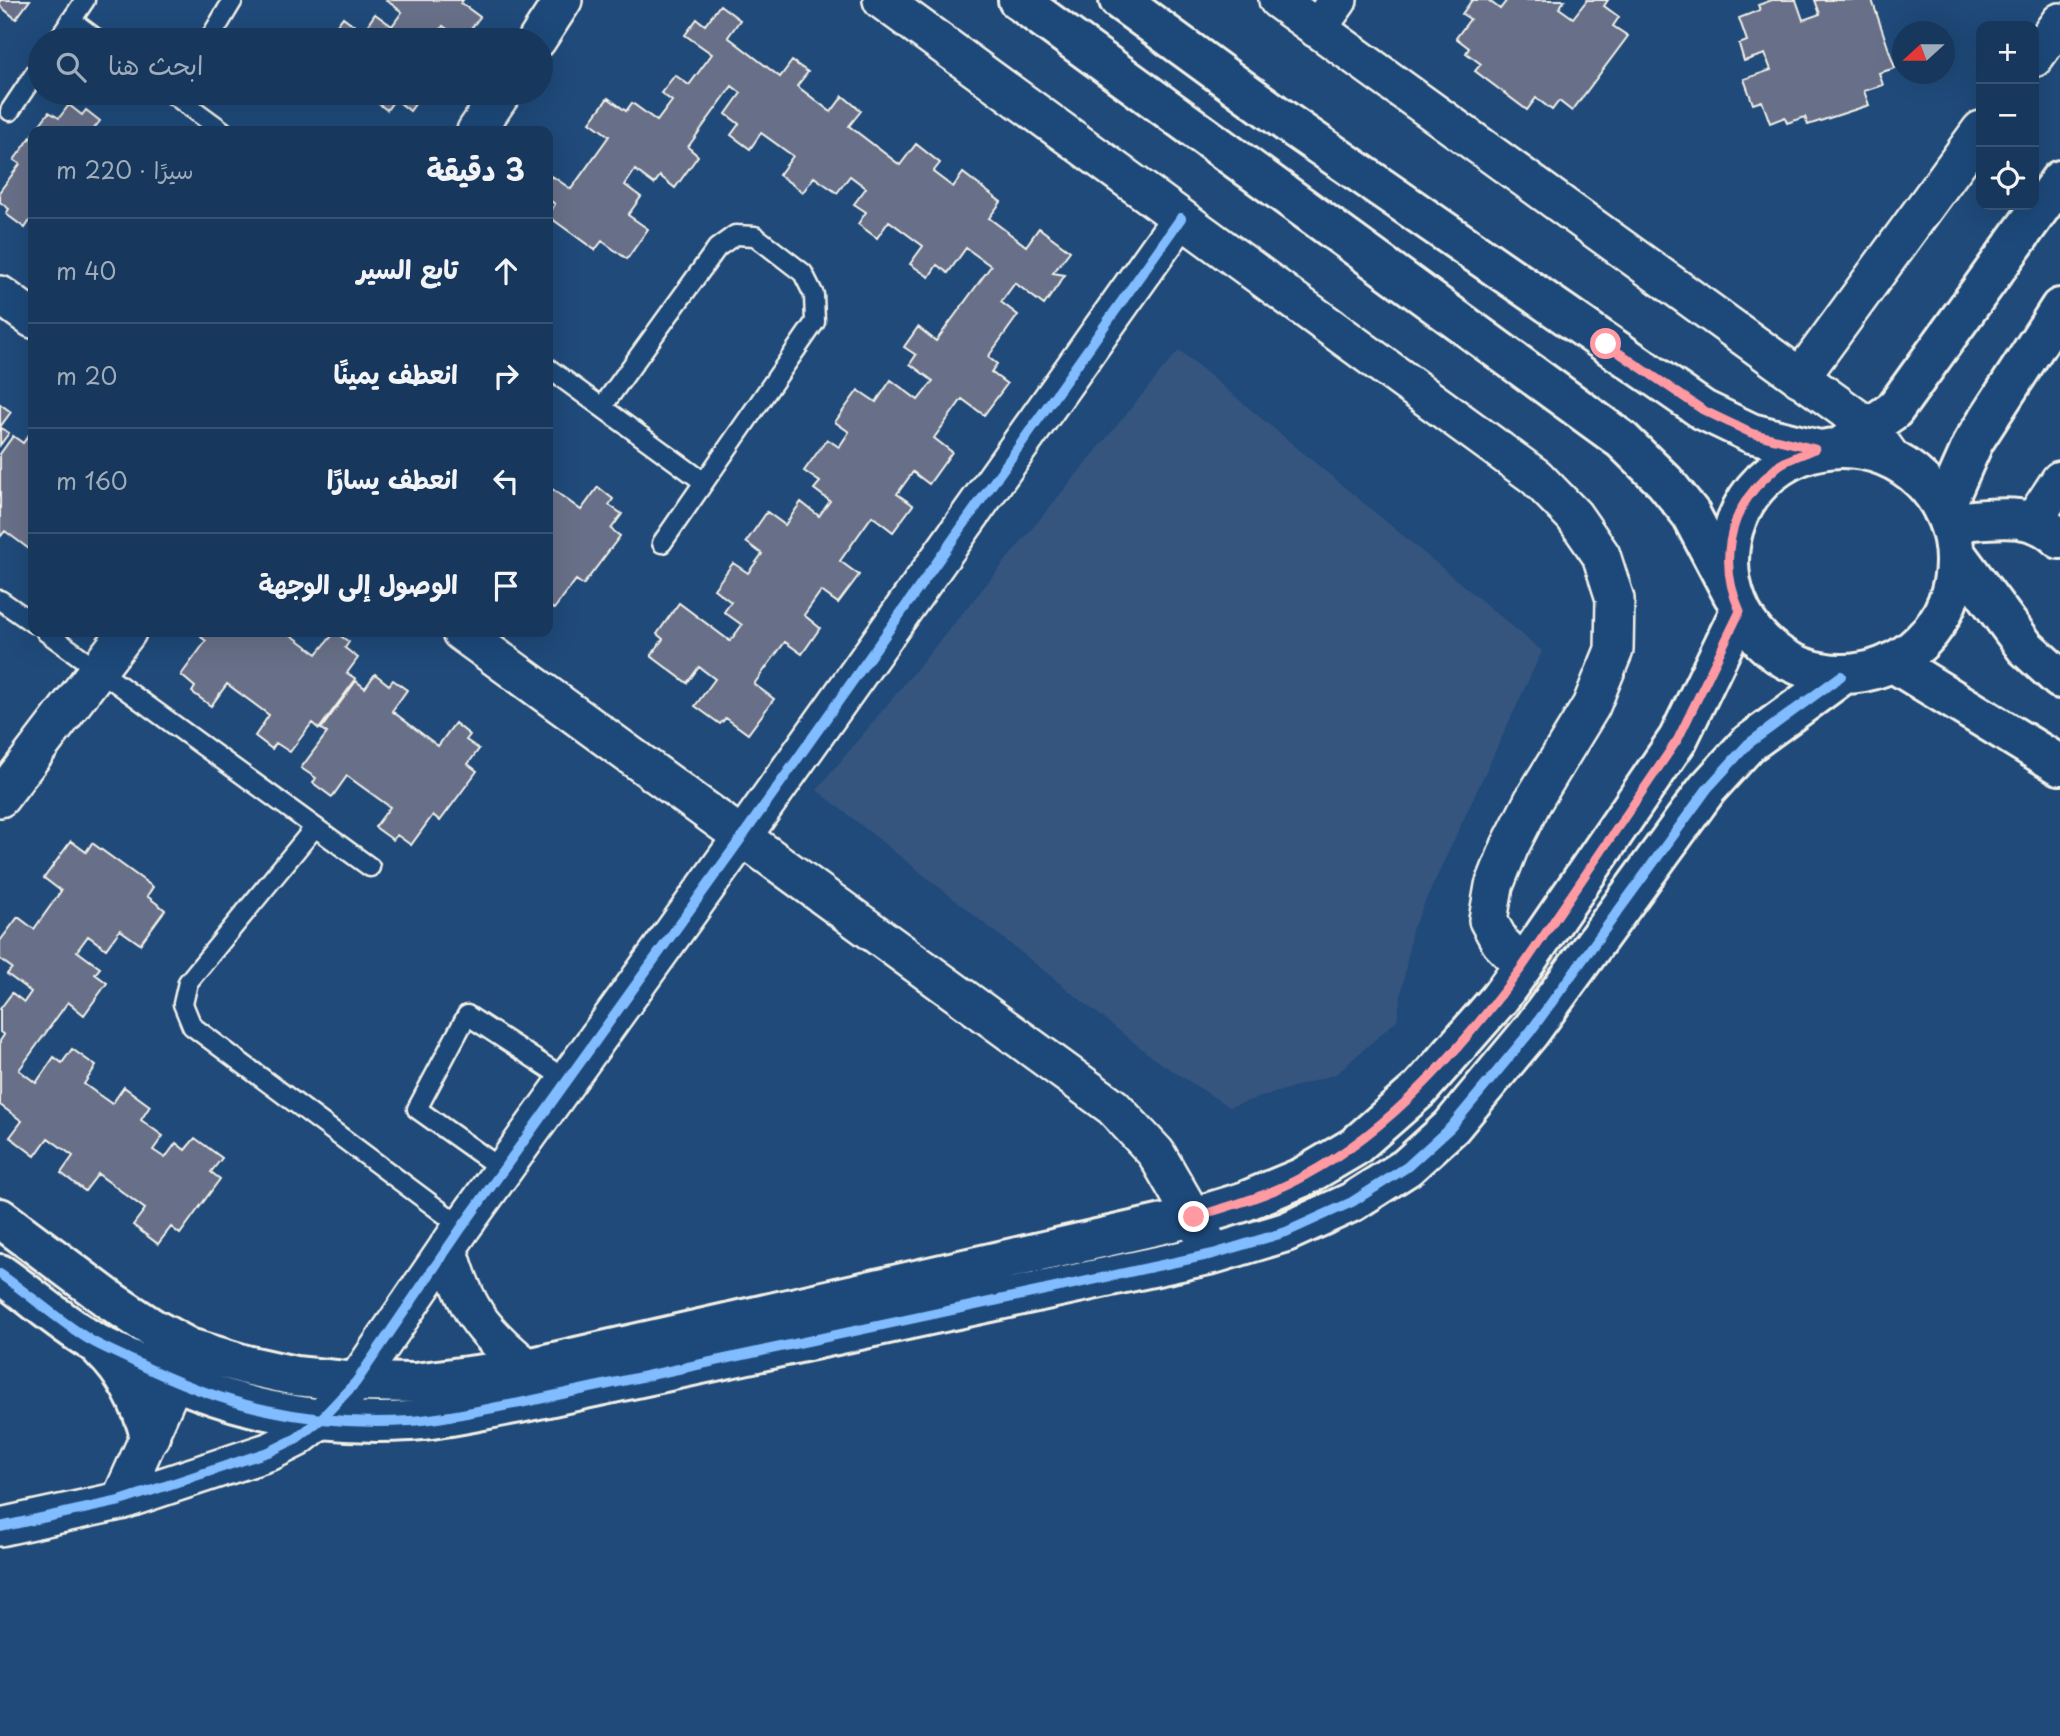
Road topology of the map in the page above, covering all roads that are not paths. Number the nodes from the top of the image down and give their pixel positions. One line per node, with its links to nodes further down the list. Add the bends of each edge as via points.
1 (85, 0): 9 (lane)
2 (233, 0): 13 (lane)
3 (563, 0): 14 (street)
4 (882, 0): 24 (street)
5 (1018, 0): 38 (street, via 1622,440 1690,513)
6 (1119, 0): 31 (street, via 1289,124 1703,410 1751,433)
7 (1278, 0): 8 (street)
8 (1328, 14): 29 (street)
9 (71, 20): 11 (lane); 12 (lane)
10 (2060, 22): 15 (street)
11 (66, 28)
12 (82, 28)
13 (216, 28)
14 (545, 28)
15 (2039, 51)
16 (28, 84): 19 (lane)
17 (189, 105): 20 (lane)
18 (494, 105): 21 (street)
19 (10, 111)
20 (216, 126)
21 (479, 126)
22 (1976, 137): 29 (street)
23 (2060, 180): 31 (street, via 1894,410)
24 (1181, 218): 50 (street); 52 (street, via 1536,477 1574,516 1601,555 1615,599 1614,650 1591,706 1533,801 1494,886 1488,920 1500,942)
25 (0, 295): 27 (street)
26 (2060, 307): 34 (street, via 1974,441)
27 (28, 315)
28 (553, 372): 30 (lane)
29 (1800, 378): 31 (street)
30 (602, 407): 33 (lane); 33 (lane, via 717,248 735,235 755,236 803,273 814,295 815,322)
31 (1841, 442): 34 (street, via 1892,459 1924,482); 38 (street, via 1779,465 1750,492 1733,524 1727,559)
32 (2060, 480): 35 (street)
33 (705, 482): 36 (lane)
34 (1949, 529): 35 (street, via 2019,518); 43 (street, via 1952,593 1934,629 1909,654); 46 (street, via 2025,647)
35 (2047, 530)
36 (662, 543)
37 (0, 600): 39 (lane)
38 (1736, 603): 45 (street, via 1748,627 1774,653 1806,670); 52 (street, via 1678,739)
39 (28, 620)
40 (53, 637): 44 (lane)
41 (123, 637): 44 (street)
42 (468, 637): 50 (street)
43 (1892, 662): 45 (street, via 1877,670); 47 (street)
44 (99, 669): 48 (street); 49 (lane)
45 (1841, 676): 58 (street, via 1748,744 1707,789 1530,1032 1451,1127 1407,1167 1352,1202 1286,1232)
46 (2060, 679)
47 (2060, 765)
48 (0, 798)
49 (315, 827): 51 (lane); 57 (lane, via 188,982 183,1004 192,1026)
50 (742, 837): 53 (street); 55 (street, via 1113,1107 1156,1153)
51 (370, 867)
52 (1523, 966): 55 (street, via 1420,1089 1354,1147 1303,1177)
53 (567, 1080): 54 (street); 54 (lane, via 467,1015 417,1109)
54 (503, 1170): 57 (street)
55 (1194, 1217): 58 (street); 62 (street)
56 (0, 1218): 61 (street, via 152,1328)
57 (455, 1237): 62 (street, via 458,1282 475,1316 499,1345); 63 (street)
58 (1213, 1254): 64 (street, via 520,1403 413,1421)
59 (0, 1273): 60 (street)
60 (90, 1339): 61 (street); 65 (street, via 122,1373)
61 (182, 1365): 63 (street, via 246,1365 295,1377); 64 (street, via 231,1402); 65 (street)
62 (528, 1368): 63 (street, via 415,1383)
63 (356, 1382): 64 (street)
64 (320, 1420): 66 (street, via 271,1451)
65 (150, 1436): 66 (street)
66 (120, 1501): 67 (street)
67 (0, 1527)

